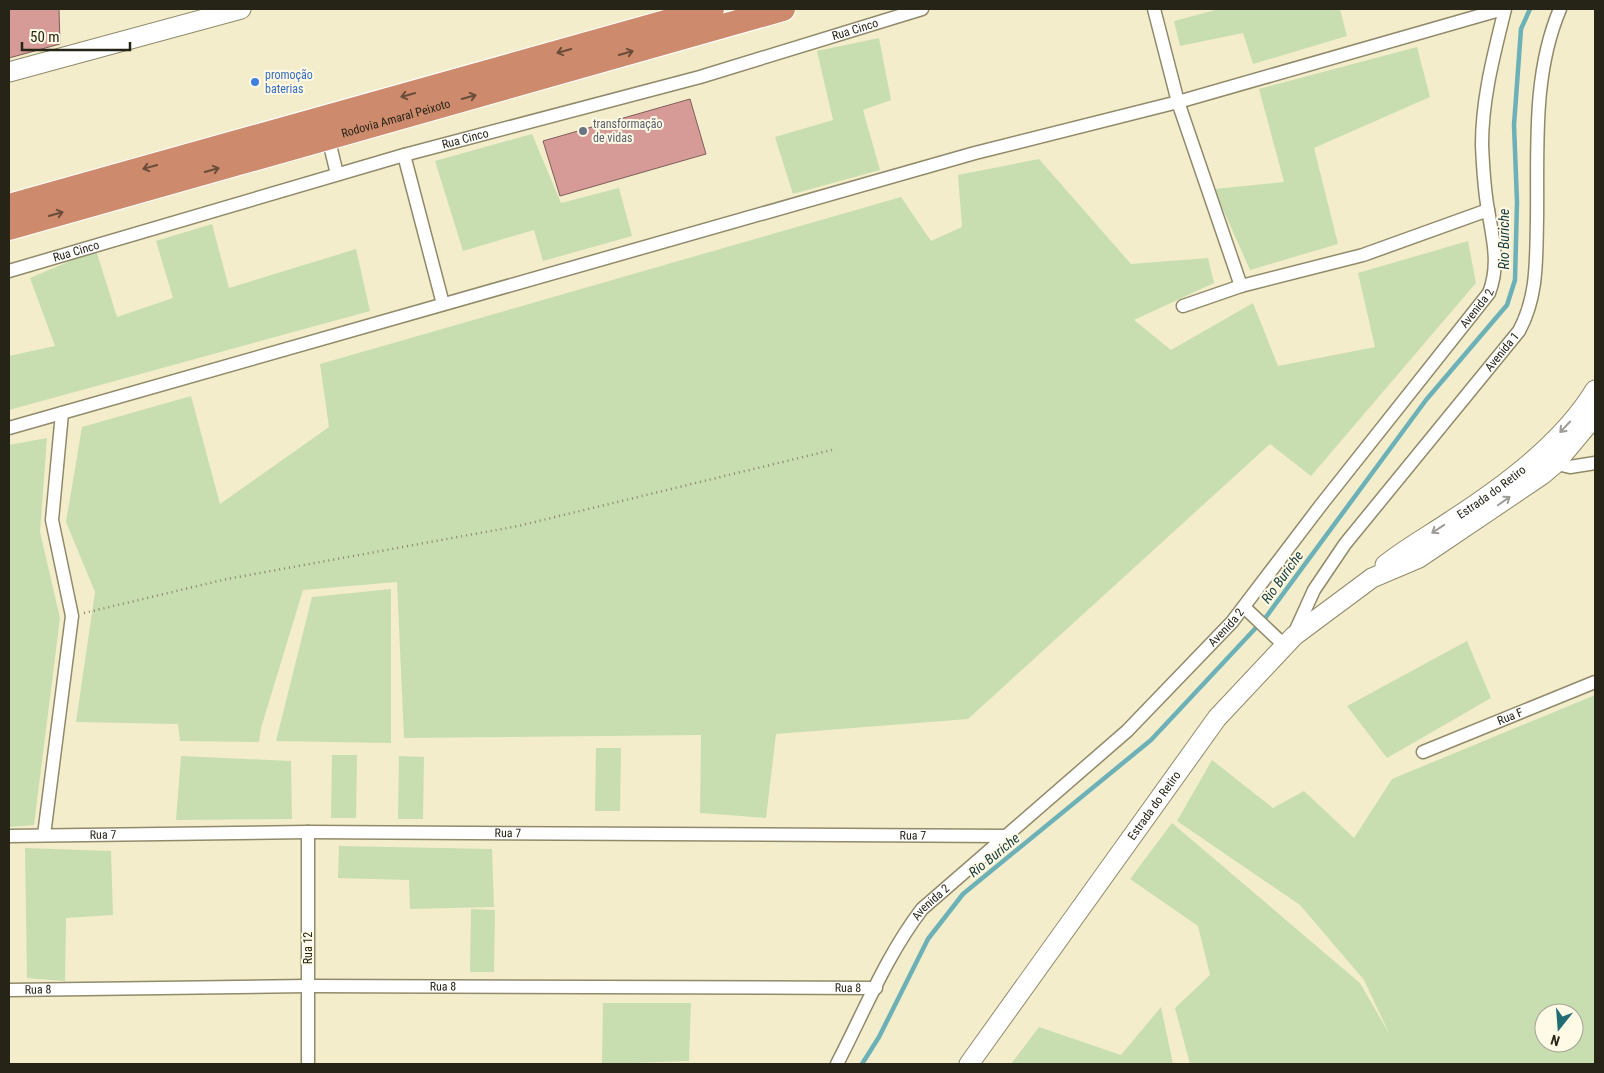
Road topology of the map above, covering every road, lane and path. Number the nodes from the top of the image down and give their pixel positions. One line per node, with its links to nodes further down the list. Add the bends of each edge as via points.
1 (241, 9): 8 (street)
2 (712, 9): 13 (highway, Rodovia Amaral Peixoto, one-way to 13)
3 (783, 9): 10 (highway, Rodovia Amaral Peixoto, one-way to 3)
4 (922, 9): 11 (street, Rua Cinco, via 700,77)
5 (1154, 9): 9 (street)
6 (1504, 9): 9 (street); 14 (street, Avenida 2, via 1484,107 1483,178)
7 (1560, 9): 31 (street, Avenida 1, via 1544,62 1539,92 1536,270 1529,312 1519,331 1345,544 1314,590)
8 (9, 72)
9 (1178, 102): 17 (street); 18 (street, via 975,153)
10 (328, 137): 12 (street); 15 (highway, Rodovia Amaral Peixoto, one-way to 10)
11 (404, 155): 12 (street, Rua Cinco); 18 (street)
12 (337, 174): 16 (street, Rua Cinco)
13 (9, 206)
14 (1488, 210): 17 (street, via 1363,255); 29 (street, Avenida 2, via 1496,263 1489,293)
15 (9, 228)
16 (9, 271)
17 (1241, 286): 19 (street)
18 (443, 304): 21 (street)
19 (1183, 306)
20 (1595, 390): 25 (street, Estrada do Retiro, one-way to 25)
21 (62, 413): 23 (street); 30 (street, via 52,520)
22 (1595, 416): 27 (street, Estrada do Retiro)
23 (9, 428)
24 (832, 450): 30 (path, via 518,526 227,579)
25 (1535, 459): 27 (street); 28 (street, Estrada do Retiro, one-way to 28, via 1454,519 1394,557)
26 (1595, 463): 27 (street, via 1570,467)
27 (1555, 464): 28 (street, Estrada do Retiro, one-way to 27, via 1419,558)
28 (1372, 578): 31 (street, Estrada do Retiro)
29 (1244, 607): 31 (street, via 1268,630); 37 (street, Avenida 2, via 1128,731)
30 (72, 616): 35 (street)
31 (1289, 641): 43 (street, Estrada do Retiro, via 1217,718)
32 (1595, 682): 33 (street, Rua F)
33 (1424, 752)
34 (308, 832): 35 (street, Rua 7); 37 (street, Rua 7); 38 (street, Rua 12)
35 (44, 835): 36 (street, Rua 7)
36 (9, 836)
37 (1006, 836): 39 (street, Avenida 2, via 922,909 903,934)
38 (308, 986): 39 (street, Rua 8); 40 (street, Rua 8); 41 (street, Rua 12)
39 (876, 988): 42 (street, Avenida 2)
40 (9, 990)
41 (308, 1064)
42 (837, 1064)
43 (969, 1064)

